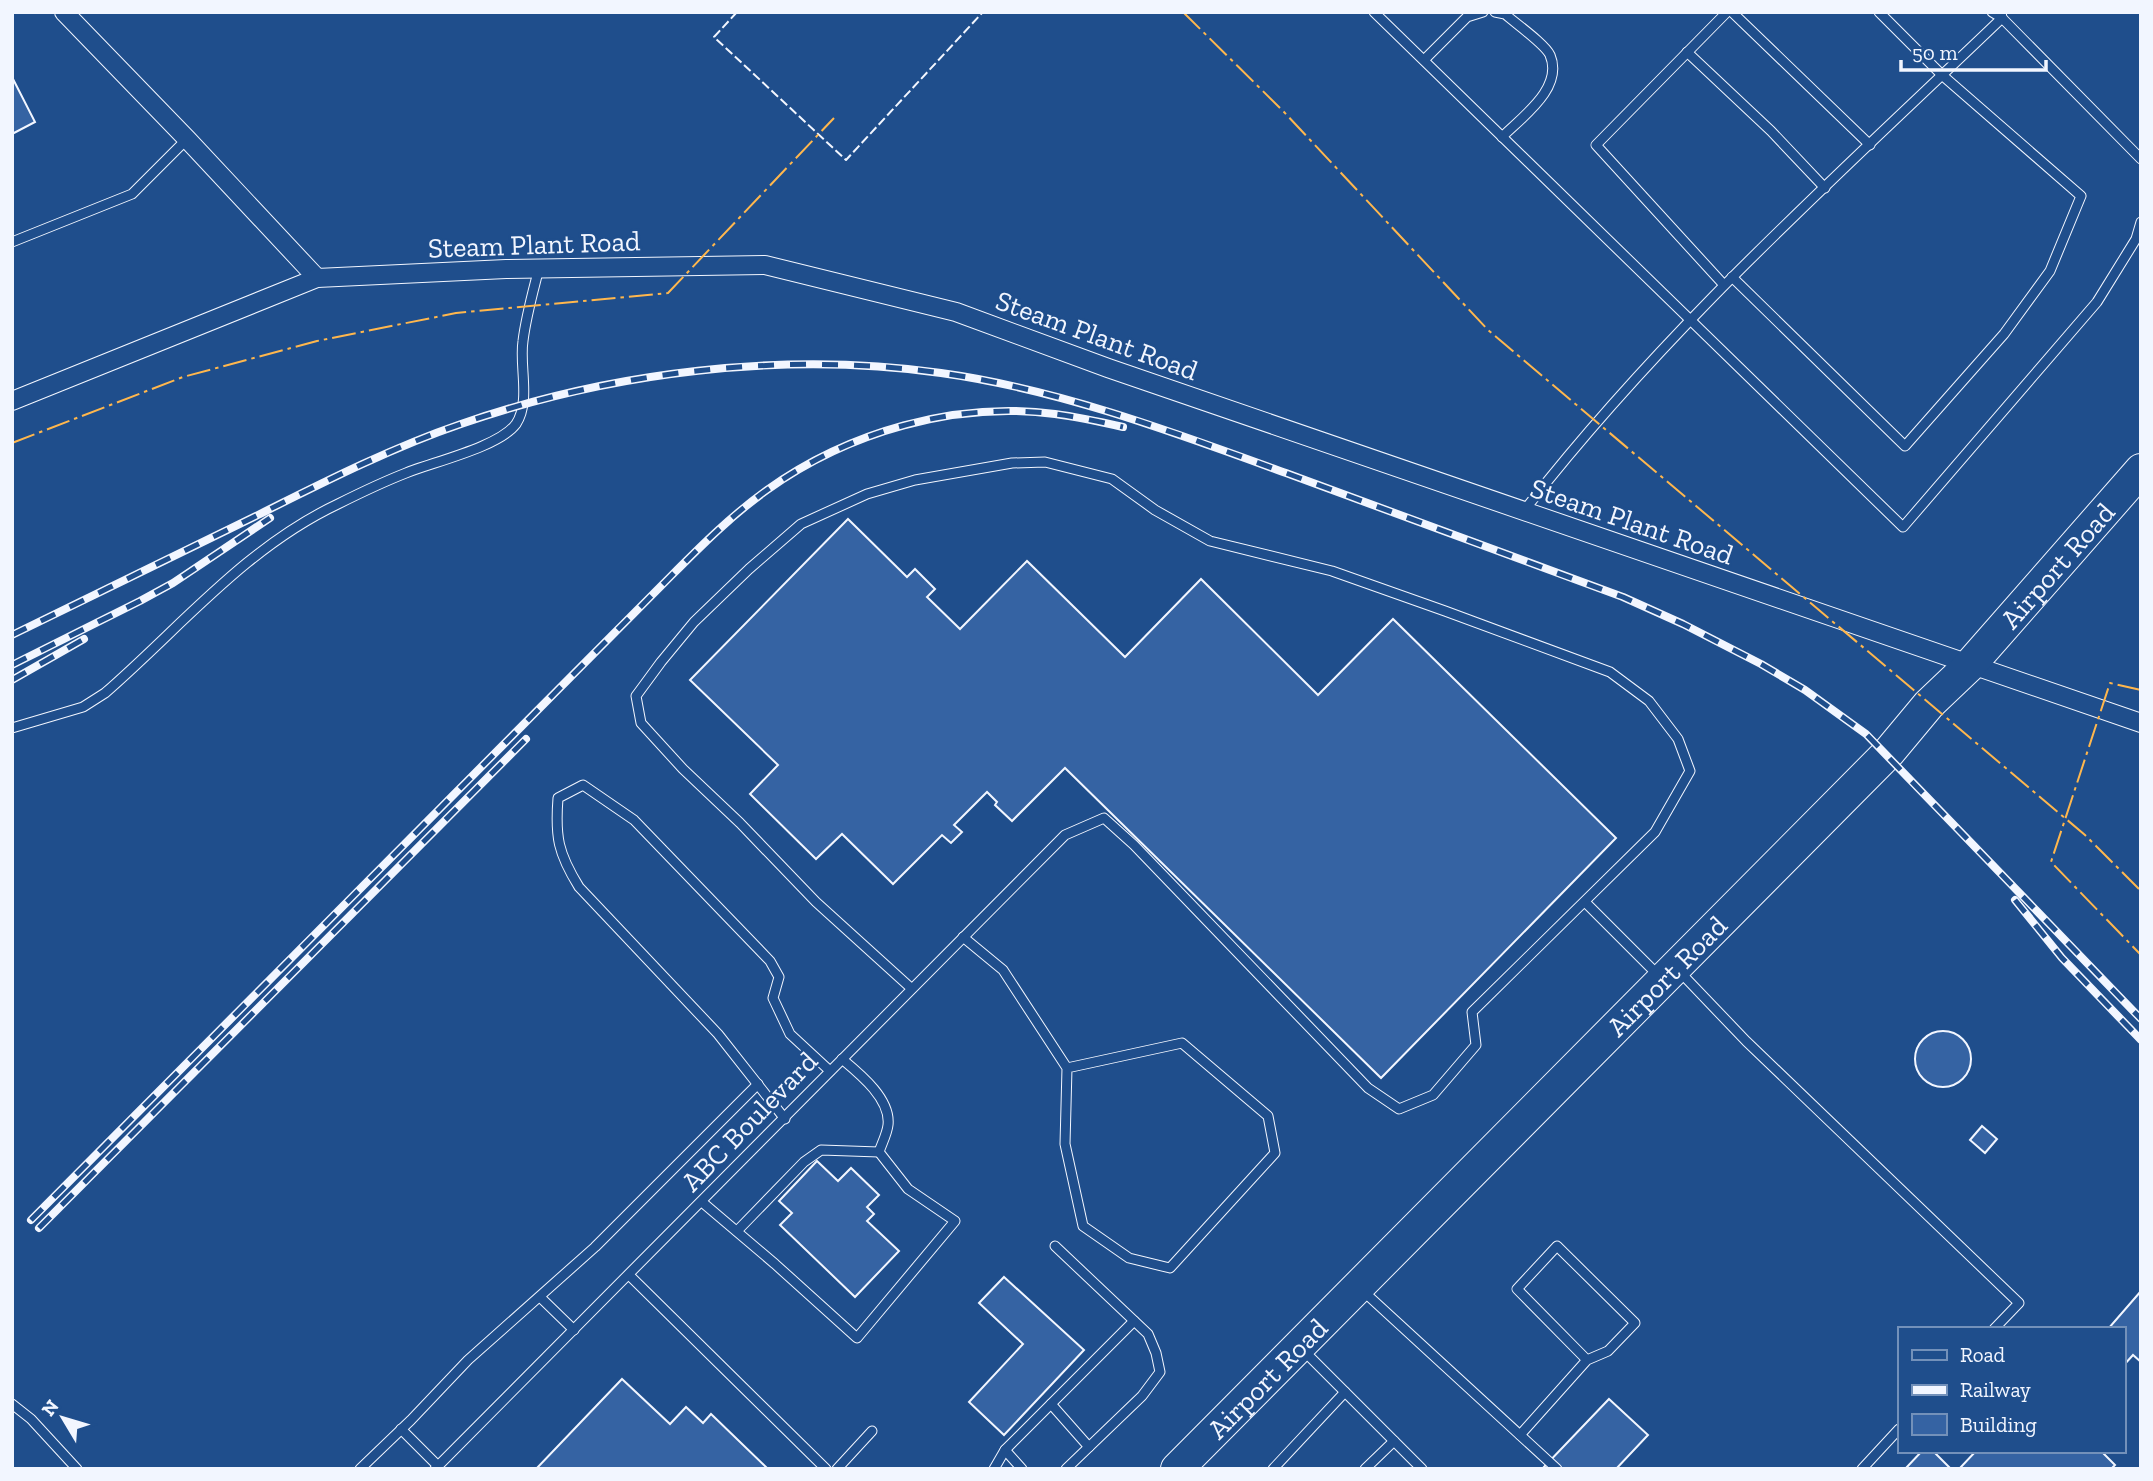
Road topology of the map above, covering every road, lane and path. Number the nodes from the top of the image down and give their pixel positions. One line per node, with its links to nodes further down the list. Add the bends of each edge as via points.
1 (64, 12): 13 (street)
2 (1374, 12): 10 (lane)
3 (1482, 12): 10 (lane, via 1466,17)
4 (1495, 12): 12 (lane, via 1505,14 1549,53 1553,68 1547,92)
5 (1730, 12): 9 (lane); 14 (lane)
6 (1879, 12): 11 (lane)
7 (1993, 12): 8 (lane)
8 (2001, 15): 11 (lane); 15 (lane)
9 (1688, 52): 16 (lane); 22 (lane, via 1596,145)
10 (1423, 60): 12 (lane)
11 (1942, 75): 14 (lane); 20 (lane, via 2081,196 2050,271 2004,334 1905,446)
12 (1502, 137): 23 (lane)
13 (187, 139): 18 (lane, via 132,194); 21 (street)
14 (1870, 145): 16 (lane)
15 (2141, 159)
16 (1825, 188): 20 (lane)
17 (2141, 222): 23 (lane, via 2136,239 2097,302 1903,527)
18 (12, 242)
19 (539, 268): 21 (street, Steam Plant Road); 26 (street, Steam Plant Road, via 765,265 956,312); 29 (lane, via 523,342 523,404 507,433 404,474 285,533 240,567 105,693 83,707)
20 (1732, 277): 22 (lane)
21 (317, 278): 24 (street, Steam Plant Road)
22 (1724, 285): 23 (lane)
23 (1689, 320): 26 (lane, via 1569,452)
24 (12, 401)
25 (2141, 470): 27 (highway, Airport Road)
26 (1523, 512): 27 (street, Steam Plant Road)
27 (1969, 666): 28 (street, Steam Plant Road); 32 (highway, Airport Road)
28 (2141, 723)
29 (12, 728)
30 (1585, 902): 31 (lane, ABC Boulevard, via 1472,1012 1476,1045 1433,1096 1399,1109 1368,1088 1104,818 1065,835); 32 (lane); 33 (lane, via 1655,832 1690,771 1678,739 1649,701 1610,672 1445,611 1332,571 1210,541 1112,479 1045,462 1012,463 915,480 867,494 802,524 694,622 636,696 641,723 675,760 816,902)
31 (963, 937): 33 (lane, ABC Boulevard); 35 (lane, via 1003,970)
32 (1670, 974): 44 (highway, Airport Road); 47 (lane, via 2019,1303)
33 (912, 989): 34 (lane, ABC Boulevard)
34 (842, 1059): 36 (lane, ABC Boulevard); 39 (lane, via 874,1088 888,1117)
35 (1067, 1068): 35 (lane, via 1065,1144 1083,1226 1129,1258 1170,1268 1276,1153 1268,1116 1182,1043)
36 (830, 1071): 37 (lane, via 790,1034 773,998 779,977 769,961 634,820 583,785 558,798 556,824 563,860 579,887 718,1034); 38 (lane, ABC Boulevard)
37 (758, 1084): 38 (lane); 45 (lane)
38 (785, 1119): 40 (lane, ABC Boulevard)
39 (879, 1152): 41 (lane, via 821,1150); 41 (lane, via 908,1189 955,1221 857,1338)
40 (702, 1202): 41 (lane); 43 (lane, ABC Boulevard)
41 (737, 1231)
42 (1055, 1246): 46 (lane)
43 (629, 1275): 48 (lane, ABC Boulevard); 64 (lane)
44 (1358, 1287): 49 (highway, Airport Road); 57 (lane)
45 (540, 1297): 48 (lane); 54 (lane, via 468,1360)
46 (1134, 1321): 53 (lane); 59 (lane, via 1148,1334 1160,1372)
47 (1996, 1327)
48 (574, 1330): 61 (lane, ABC Boulevard)
49 (1299, 1346): 51 (lane); 69 (highway, Airport Road)
50 (1587, 1360): 50 (lane, via 1517,1289 1557,1246 1635,1323 1608,1351); 57 (lane)
51 (1345, 1392): 58 (lane); 70 (lane)
52 (12, 1404): 62 (lane)
53 (1051, 1404): 59 (lane); 60 (lane)
54 (401, 1429): 61 (lane); 63 (lane)
55 (1898, 1430): 74 (lane)
56 (872, 1431): 65 (lane)
57 (1520, 1435): 73 (lane)
58 (1394, 1441): 71 (lane); 72 (lane)
59 (1089, 1447): 68 (lane)
60 (1005, 1450): 66 (lane); 67 (lane)
61 (437, 1468)
62 (76, 1469)
63 (360, 1469)
64 (826, 1469)
65 (836, 1469)
66 (994, 1469)
67 (1022, 1469)
68 (1066, 1469)
69 (1177, 1469)
70 (1273, 1469)
71 (1365, 1469)
72 (1422, 1469)
73 (1557, 1469)
74 (1862, 1469)

